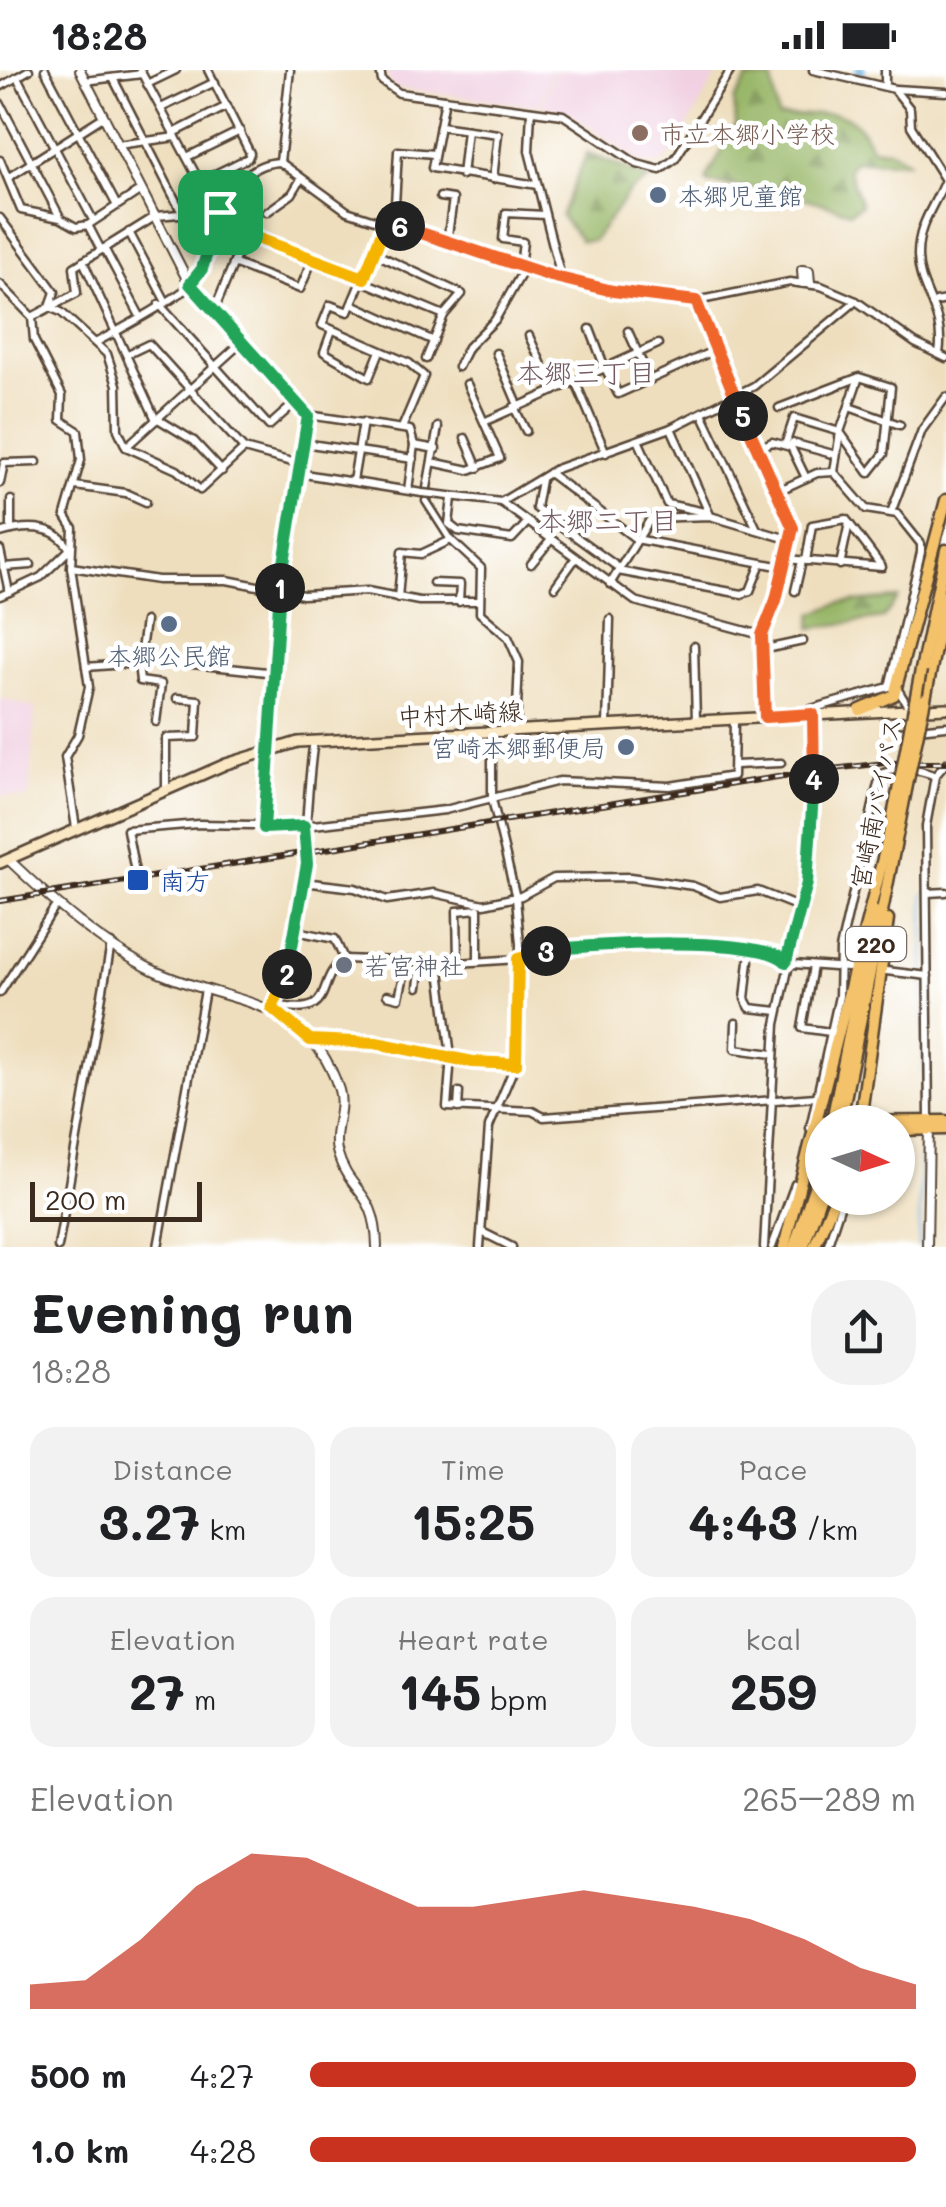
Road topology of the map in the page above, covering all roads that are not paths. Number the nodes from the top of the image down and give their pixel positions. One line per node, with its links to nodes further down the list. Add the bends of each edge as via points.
1 (29, 70): 12 (street)
2 (44, 70): 29 (street)
3 (80, 70): 14 (street)
4 (176, 70): 16 (street)
5 (208, 70): 15 (street)
6 (290, 70): 38 (street)
7 (380, 70): 20 (street, via 392,91)
8 (731, 70): 24 (street, via 676,159 660,170 637,164 571,118)
9 (812, 70): 11 (street)
10 (141, 72): 13 (street); 16 (street)
11 (886, 76): 18 (street)
12 (18, 77): 17 (street); 33 (street)
13 (113, 78): 14 (street); 31 (street)
14 (85, 82): 25 (street)
15 (215, 82): 22 (street); 23 (street)
16 (147, 84): 23 (street)
17 (0, 87)
18 (894, 89): 19 (street); 74 (street, via 945,180 925,214 918,259)
19 (946, 92)
20 (445, 100): 24 (street); 26 (street)
21 (0, 103): 37 (street)
22 (227, 106): 28 (street); 30 (street)
23 (161, 108): 30 (street)
24 (531, 111): 44 (street, via 528,151)
25 (102, 117): 29 (street); 32 (street)
26 (440, 126): 27 (street); 34 (street)
27 (467, 130): 39 (street); 42 (street, via 498,134)
28 (240, 131): 35 (street); 43 (street, via 248,158)
29 (78, 133): 33 (street); 47 (street)
30 (175, 135): 31 (street); 35 (street)
31 (146, 141): 32 (street); 48 (street)
32 (117, 144): 45 (street)
33 (54, 148): 37 (street); 55 (street)
34 (434, 154): 39 (street, via 432,168); 56 (street, via 398,151)
35 (187, 157): 43 (street)
36 (0, 160): 40 (street)
37 (31, 162): 40 (street); 54 (street)
38 (280, 162): 41 (street); 49 (street, via 250,176)
39 (462, 176): 42 (street)
40 (9, 178): 54 (street, via 22,210)
41 (302, 179): 50 (street); 56 (street, via 339,207)
42 (493, 180): 44 (street)
43 (198, 182): 49 (street)
44 (537, 185): 51 (street)
45 (140, 190): 47 (street); 52 (street)
46 (440, 197): 59 (street, via 453,199)
47 (116, 204): 55 (street)
48 (182, 212): 49 (street); 52 (street)
49 (220, 212): 58 (street); 69 (street, via 202,269)
50 (267, 212)
51 (544, 215): 65 (street, via 506,213 502,239 523,242); 67 (street)
52 (156, 216): 57 (street); 69 (street)
53 (0, 218): 76 (street, via 55,292)
54 (60, 218): 55 (street, via 76,228)
55 (90, 222): 60 (street)
56 (390, 223): 59 (street); 61 (street)
57 (129, 232): 60 (street); 73 (street)
58 (246, 234): 62 (street); 64 (street)
59 (446, 242): 65 (street)
60 (103, 249): 63 (street); 79 (street)
61 (374, 253): 66 (street); 78 (street, via 462,294)
62 (312, 260): 64 (street, via 300,289); 66 (street)
63 (83, 261): 76 (street, via 72,269 77,293); 82 (street)
64 (233, 263): 77 (street)
65 (522, 268): 67 (street); 97 (street, via 495,320)
66 (364, 278): 75 (street); 78 (street)
67 (561, 278): 71 (street)
68 (0, 284): 80 (street)
69 (190, 284): 73 (street); 77 (street)
70 (946, 300): 74 (street)
71 (696, 301): 72 (street, via 807,283); 90 (street)
72 (856, 301): 95 (street); 107 (street)
73 (162, 302): 79 (street); 98 (street)
74 (936, 302): 95 (street)
75 (352, 304): 83 (street, via 348,312 330,304 322,326); 86 (street)
76 (50, 308): 80 (street); 87 (street)
77 (214, 312): 88 (street)
78 (444, 315): 86 (street)
79 (140, 316): 82 (street)
80 (32, 317): 147 (street, via 34,340 62,394 62,420 78,431)
81 (590, 329): 99 (street)
82 (118, 330): 87 (street); 94 (street)
83 (332, 330): 91 (street); 91 (street, via 324,352 369,378)
84 (628, 331): 93 (street)
85 (529, 336): 105 (street)
86 (434, 340): 96 (street)
87 (97, 342): 128 (street, via 114,370 118,430)
88 (241, 343): 98 (street); 108 (street)
89 (658, 344): 93 (street)
90 (713, 351): 101 (street); 107 (street)
91 (380, 352): 119 (street, via 424,376)
92 (496, 353): 109 (street)
93 (637, 353): 99 (street); 101 (street)
94 (128, 354): 104 (street, via 148,344); 114 (street)
95 (942, 356)
96 (426, 359)
97 (458, 367)
98 (214, 368): 104 (street); 108 (street, via 270,426)
99 (606, 368): 101 (street, via 618,394); 102 (street)
100 (859, 378): 110 (street); 111 (street); 115 (street, via 891,387)
101 (650, 380)
102 (574, 381): 105 (street); 133 (street)
103 (467, 384): 116 (street)
104 (190, 388): 114 (street); 130 (street)
105 (554, 391): 109 (street)
106 (946, 397): 157 (street, via 923,422)
107 (735, 398): 112 (street); 129 (street)
108 (296, 402): 113 (street)
109 (516, 406): 116 (street); 122 (street)
110 (849, 407): 115 (street); 123 (street)
111 (780, 408)
112 (702, 413): 121 (street); 161 (street)
113 (308, 416): 117 (street); 126 (street)
114 (157, 419): 128 (street); 140 (street, via 194,441)
115 (888, 420): 118 (street); 123 (street, via 884,454 869,473)
116 (486, 421): 139 (street, via 500,458)
117 (363, 422): 119 (street); 132 (street)
118 (900, 426)
119 (402, 428): 127 (street, via 410,430)
120 (438, 428): 131 (street)
121 (671, 428): 125 (street); 158 (street)
122 (526, 431)
123 (840, 432): 134 (street); 134 (street, via 794,418 789,442)
124 (465, 438): 139 (street)
125 (638, 442): 133 (street); 158 (street, via 666,504)
126 (303, 444): 132 (street); 138 (street)
127 (414, 445): 131 (street); 135 (street)
128 (126, 448): 140 (street, via 177,470 200,490)
129 (758, 448): 144 (street, via 772,442 791,447); 150 (street)
130 (244, 449): 138 (street); 140 (street)
131 (436, 449): 137 (street)
132 (358, 451): 135 (street); 145 (street)
133 (606, 454): 142 (street)
134 (836, 454): 141 (street)
135 (413, 459): 148 (street)
136 (37, 462): 146 (street, via 4,464)
137 (432, 462): 139 (street); 149 (street)
138 (299, 468): 145 (street); 184 (street)
139 (478, 468)
140 (222, 471)
141 (834, 472): 144 (street); 157 (street, via 866,510)
142 (549, 473): 143 (street); 164 (street)
143 (541, 478): 156 (street); 180 (street, via 536,508)
144 (806, 478): 150 (street)
145 (354, 481): 148 (street)
146 (0, 483)
147 (74, 486): 155 (street); 168 (street, via 65,515 73,528)
148 (408, 490): 149 (street)
149 (427, 491): 151 (street)
150 (778, 491): 166 (street, via 793,528)
151 (452, 498): 156 (street); 160 (street, via 449,524 458,531 512,539)
152 (11, 500): 162 (street)
153 (946, 500): 201 (main road)
154 (426, 501): 165 (street)
155 (146, 502)
156 (502, 502): 160 (street)
157 (892, 510): 206 (street, via 922,552 889,686 813,706)
158 (710, 515): 161 (street); 164 (street, via 651,518)
159 (849, 523): 172 (street, via 812,525); 177 (street); 177 (street, via 882,567)
160 (526, 524): 167 (street)
161 (757, 529): 166 (street)
162 (11, 530): 163 (street); 168 (street, via 52,532)
163 (0, 533)
164 (636, 539): 173 (street); 180 (street)
165 (451, 540): 189 (street, via 421,554 402,552); 190 (street, via 481,568)
166 (791, 540): 174 (street)
167 (550, 541): 171 (street); 176 (street)
168 (70, 549): 179 (street); 186 (street, via 41,577)
169 (0, 550): 178 (street)
170 (946, 550): 221 (main road, 宮崎南バイパス / 220, bridge)
171 (575, 559): 182 (street); 183 (street)
172 (804, 561): 174 (street); 177 (street); 185 (street)
173 (762, 562): 174 (street); 180 (street, via 750,591 742,594)
174 (785, 563): 194 (street)
175 (31, 564): 178 (street)
176 (531, 564)
177 (840, 565)
178 (3, 567): 186 (street)
179 (71, 568): 184 (street, via 158,580 228,580); 199 (street)
180 (618, 570): 182 (street)
181 (433, 582): 191 (street, via 460,584)
182 (610, 584): 194 (street, via 644,604)
183 (555, 587)
184 (280, 591): 189 (street, via 315,596 368,590); 200 (street)
185 (796, 591)
186 (10, 592): 188 (street)
187 (946, 594): 221 (main road, 宮崎南バイパス / 220, bridge)
188 (0, 596)
189 (398, 598): 191 (street)
190 (478, 600): 191 (street); 213 (street, via 482,617 508,637 519,662)
191 (459, 602)
192 (610, 619): 211 (street)
193 (145, 621): 198 (street)
194 (762, 635): 197 (street)
195 (803, 641): 197 (street)
196 (694, 646): 209 (street)
197 (760, 650): 207 (street)
198 (139, 664): 199 (street); 200 (street); 210 (street, via 140,682 161,684)
199 (86, 667): 227 (street, via 89,687 66,757)
200 (276, 673): 217 (street)
201 (896, 686): 203 (street); 205 (main road, via 887,701)
202 (177, 698): 223 (street, via 198,700 196,737 166,738)
203 (909, 708): 204 (main road, 中村木崎線); 205 (main road, 中村木崎線)
204 (946, 708)
205 (860, 710): 206 (main road, 中村木崎線)
206 (813, 714): 207 (main road, 中村木崎線); 239 (street, via 815,771)
207 (765, 717): 208 (main road, 中村木崎線)
208 (734, 720): 209 (main road, 中村木崎線); 220 (street)
209 (696, 721): 211 (main road, 中村木崎線)
210 (156, 722)
211 (607, 726): 213 (main road, 中村木崎線)
212 (946, 726): 214 (street)
213 (516, 731): 215 (main road, 中村木崎線)
214 (899, 731)
215 (492, 732): 216 (main road, 中村木崎線); 224 (street)
216 (314, 740): 217 (main road, 中村木崎線); 226 (street)
217 (271, 748): 223 (main road, 中村木崎線); 228 (street)
218 (946, 762): 222 (street)
219 (781, 763): 220 (street)
220 (735, 765): 224 (street, via 733,776 670,786 559,781)
221 (905, 775): 225 (main road, 宮崎南バイパス / 220); 230 (main road, 宮崎南バイパス / 220)
222 (935, 776): 234 (street); 252 (street, via 891,770 880,775)
223 (166, 789): 227 (main road, 中村木崎線)
224 (492, 799): 226 (street); 236 (street)
225 (892, 823): 271 (main road); 272 (main road, 宮崎南バイパス / 220)
226 (304, 826): 228 (street); 233 (street)
227 (76, 828): 231 (main road, 中村木崎線)
228 (264, 828): 232 (street, via 128,830)
229 (0, 852): 231 (street)
230 (894, 854): 273 (main road, 宮崎南バイパス / 220); 274 (main road, 220)
231 (4, 862): 237 (street)
232 (135, 872)
233 (304, 882): 238 (street, via 387,900 434,893); 240 (street)
234 (927, 892): 235 (street); 255 (street)
235 (946, 892)
236 (516, 898): 238 (street); 239 (street, via 554,878 630,877 694,886 720,898 758,891); 244 (street)
237 (58, 903): 241 (street); 258 (street)
238 (478, 907): 245 (street); 248 (street, via 457,911)
239 (802, 908): 249 (street)
240 (296, 931): 243 (street, via 335,939); 260 (street)
241 (111, 944): 257 (street, via 156,972); 289 (street)
242 (750, 951): 244 (street, via 604,943); 249 (street); 261 (street, via 745,999 750,1008)
243 (344, 959): 246 (street); 260 (street, via 315,1005)
244 (518, 959): 245 (street); 267 (street)
245 (478, 961): 248 (street)
246 (407, 962): 250 (street); 259 (street, via 399,998)
247 (439, 962): 248 (street); 250 (street); 266 (street)
248 (458, 962)
249 (786, 962): 251 (street); 261 (street)
250 (422, 963): 256 (street)
251 (813, 966): 252 (street); 263 (street, via 802,1028)
252 (837, 967): 253 (street); 263 (street, via 839,996)
253 (848, 968)
254 (886, 972): 255 (street)
255 (928, 976): 279 (street)
256 (418, 987)
257 (205, 990): 260 (street); 290 (street)
258 (0, 994)
259 (387, 995)
260 (273, 1008): 264 (street)
261 (778, 1012): 265 (street)
262 (736, 1022): 265 (street, via 735,1049)
263 (830, 1032): 269 (street)
264 (310, 1040): 266 (street); 291 (street, via 339,1090 338,1155 373,1207)
265 (773, 1054): 270 (street)
266 (451, 1056): 267 (street); 275 (street, via 445,1105)
267 (516, 1064): 276 (street)
268 (460, 1092): 275 (street)
269 (816, 1096): 270 (street); 288 (street)
270 (774, 1099): 276 (street, via 544,1117); 288 (street)
271 (825, 1105)
272 (839, 1105)
273 (840, 1105)
274 (862, 1105)
275 (458, 1108): 276 (street)
276 (495, 1109): 287 (street)
277 (946, 1121): 279 (main road)
278 (915, 1124): 279 (main road)
279 (929, 1125): 280 (main road); 281 (main road); 295 (street)
280 (915, 1127)
281 (946, 1129)
282 (805, 1183): 288 (main road)
283 (805, 1206): 288 (main road)
284 (808, 1215): 288 (main road)
285 (818, 1215): 288 (main road)
286 (837, 1215): 294 (street)
287 (482, 1232): 292 (street); 293 (street)
288 (789, 1245)
289 (58, 1247)
290 (158, 1247)
291 (377, 1247)
292 (480, 1247)
293 (512, 1247)
294 (827, 1247)
295 (927, 1247)

